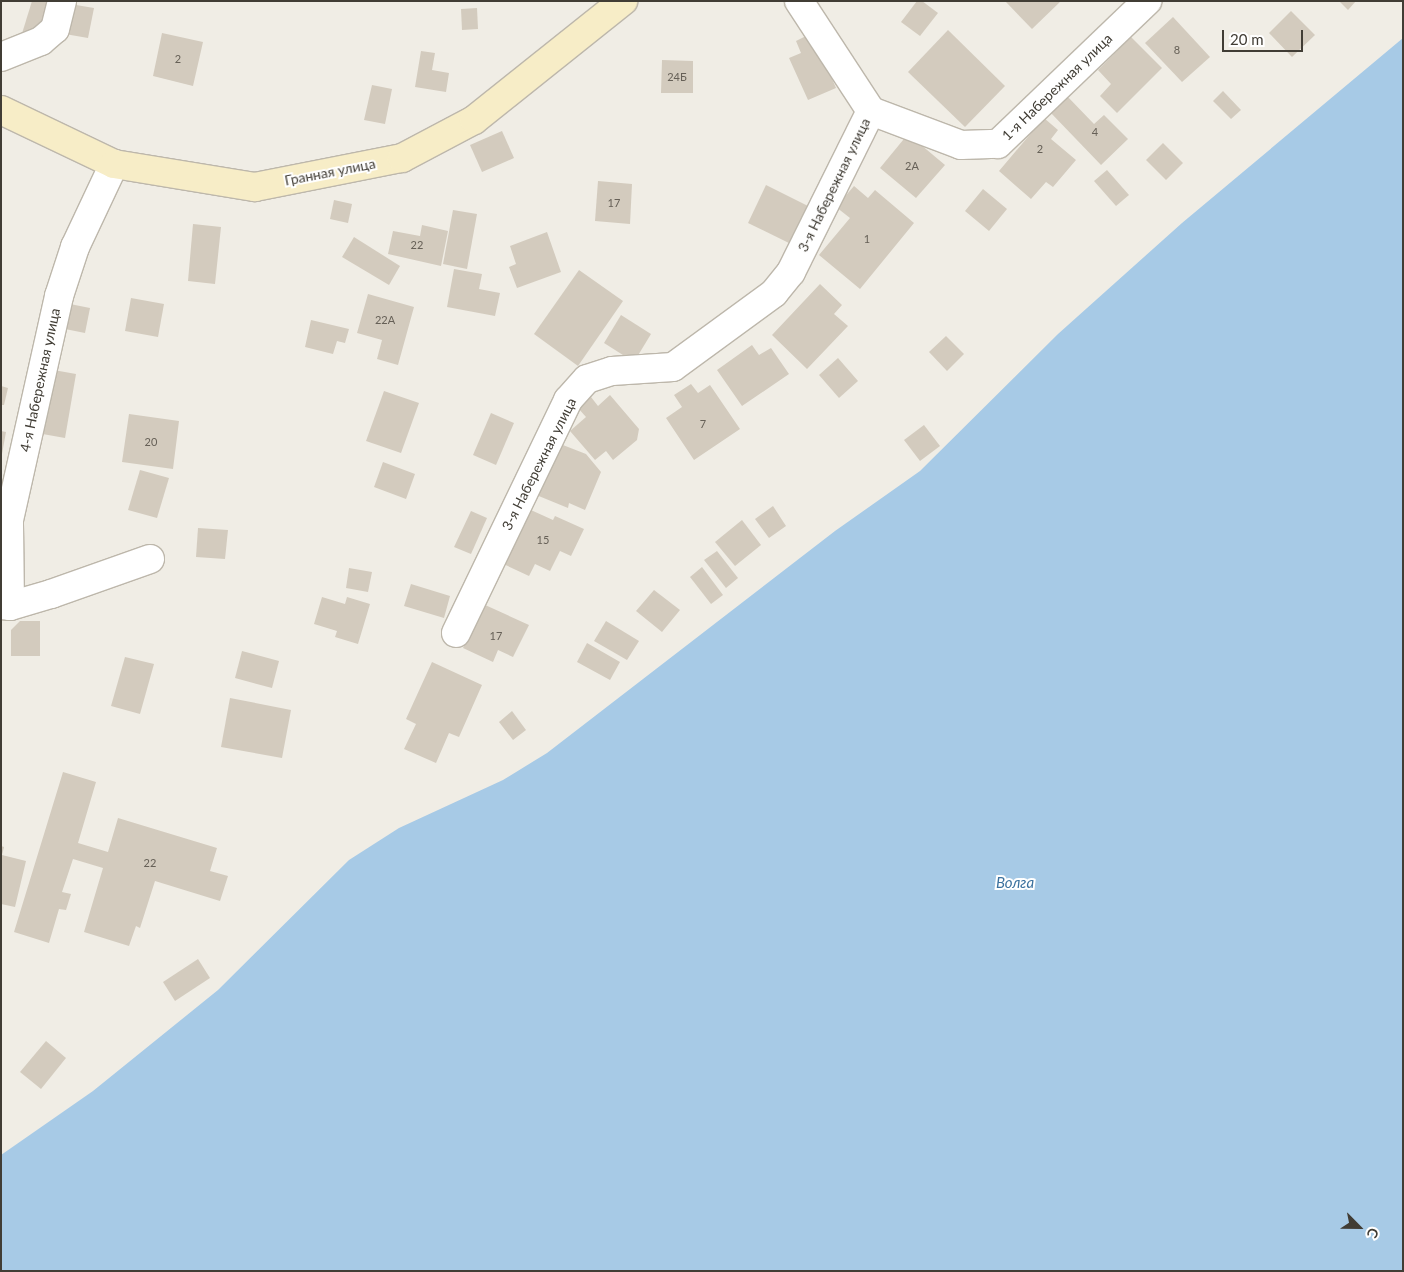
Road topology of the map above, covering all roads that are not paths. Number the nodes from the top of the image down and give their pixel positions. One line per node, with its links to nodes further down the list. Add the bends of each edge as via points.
1 (62, 1): 5 (street, via 55,29 41,41)
2 (623, 1): 8 (street, Гранная улица, via 474,120 402,158 255,187)
3 (800, 1): 7 (street)
4 (1147, 1): 7 (street, 1-я Набережная улица, via 998,144 961,145)
5 (1, 58)
6 (1, 110): 8 (street, Гранная улица)
7 (871, 111): 11 (street, 3-я Набережная улица, via 791,272 774,293 673,367 612,371 587,379 568,400)
8 (114, 164): 10 (street, 4-я Набережная улица, via 75,247 59,296 9,520)
9 (150, 559): 10 (street)
10 (6, 605)
11 (456, 633)

